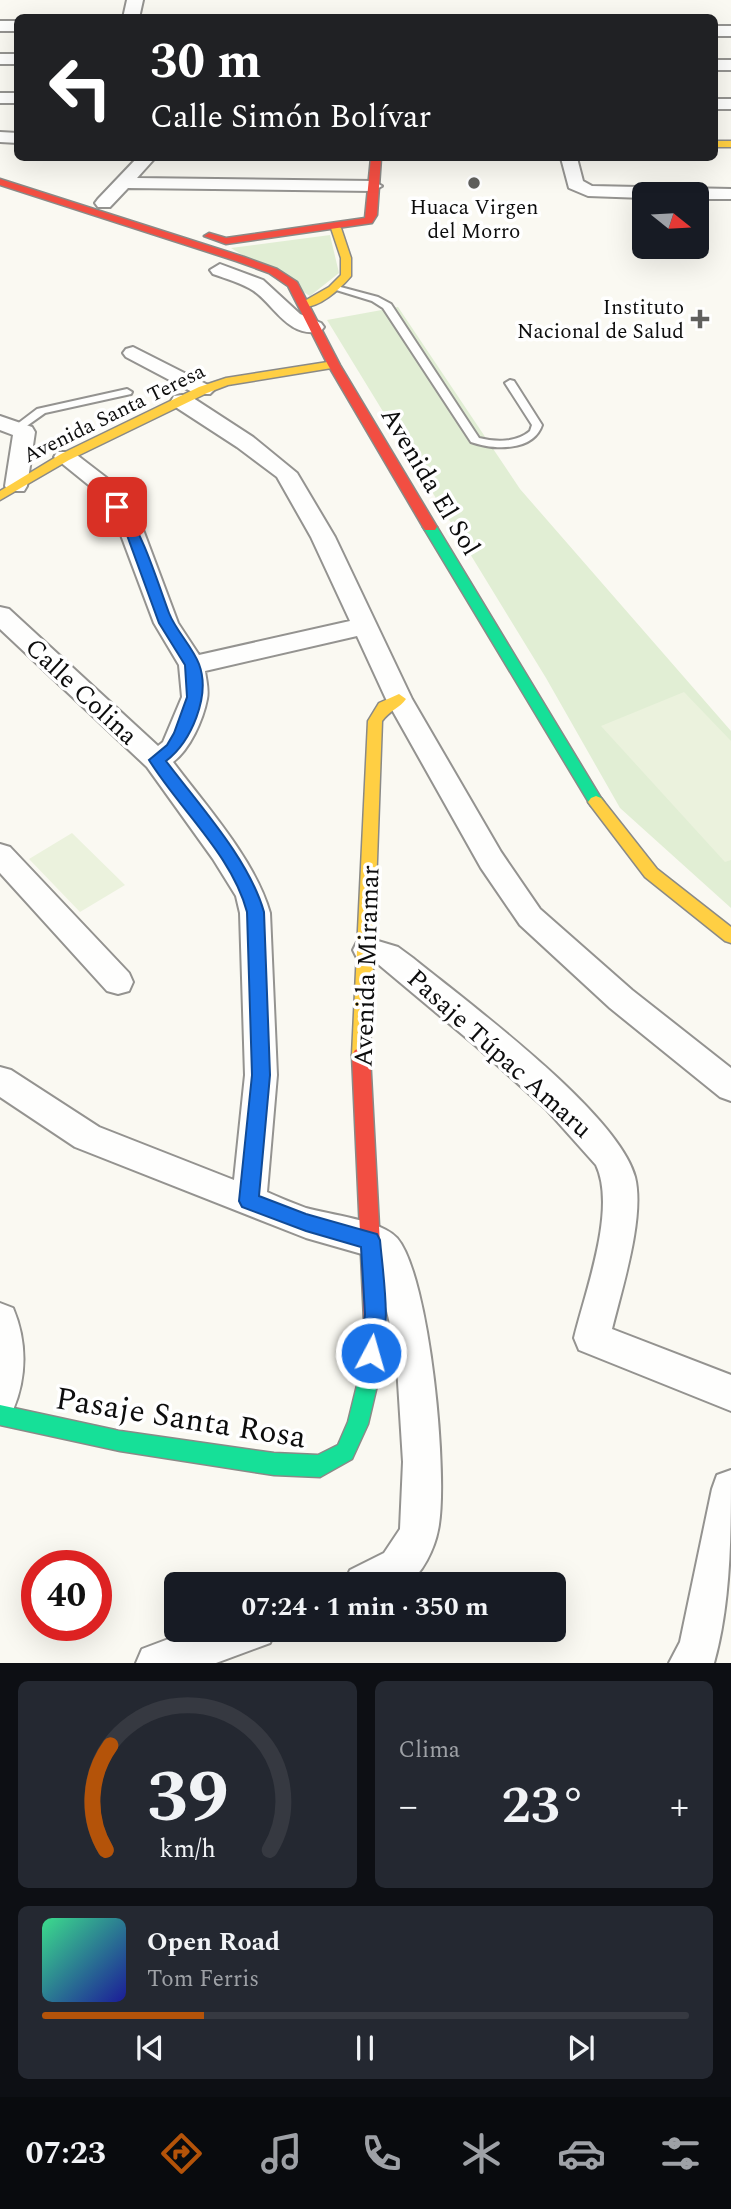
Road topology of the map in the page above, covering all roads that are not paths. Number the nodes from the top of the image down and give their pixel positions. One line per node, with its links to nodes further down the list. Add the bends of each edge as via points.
1 (143, 161): 6 (street)
2 (376, 161): 7 (street)
3 (570, 161): 8 (street, via 575,184 589,191)
4 (0, 170): 9 (street)
5 (0, 182): 13 (street, Avenida El Sol, via 273,271 293,284)
6 (124, 183): 7 (street); 9 (street)
7 (373, 186): 10 (street, via 368,221)
8 (731, 194)
9 (104, 203): 10 (street, via 226,242)
10 (336, 228): 12 (street, via 349,264 346,277)
11 (220, 270): 14 (street, via 252,281 298,323)
12 (336, 287): 13 (street); 17 (lane, via 387,306 468,433 479,442 503,445 537,432)
13 (305, 305): 14 (street, Avenida El Sol)
14 (314, 327): 16 (street, Avenida El Sol)
15 (133, 353): 18 (street)
16 (334, 365): 18 (street, Avenida Santa Teresa, via 226,382); 30 (street, Avenida El Sol, via 583,784 651,873)
17 (510, 383)
18 (204, 390): 20 (street, Avenida Santa Teresa)
19 (127, 392): 21 (lane, via 41,411)
20 (183, 401): 22 (street, Avenida Santa Teresa); 25 (street, via 286,474)
21 (9, 425): 23 (street, via 24,432)
22 (65, 457): 23 (street, Avenida Santa Teresa); 26 (street, via 104,487 131,527 166,623)
23 (8, 491)
24 (0, 615): 28 (street, Calle Colina)
25 (366, 626): 26 (street); 27 (street)
26 (192, 665): 28 (street, via 195,697 172,749)
27 (399, 699): 31 (street, Avenida Miramar, via 384,708 375,721); 34 (street, via 491,860 530,917 621,999)
28 (157, 760): 35 (street, Calle Colina, via 223,851 256,912 261,1075)
29 (0, 855): 32 (street)
30 (731, 936)
31 (368, 950): 36 (street, Avenida Miramar, via 361,1053); 38 (street, Pasaje Túpac Amaru, via 387,955 566,1107 601,1144 618,1173 621,1204 592,1338)
32 (118, 982)
33 (0, 1080): 35 (street, via 87,1137)
34 (731, 1087)
35 (249, 1201): 36 (street)
36 (370, 1240): 40 (street, Pasaje Santa Rosa, via 375,1314 370,1373 345,1452 320,1466 274,1464 120,1441); 42 (street, via 384,1248 393,1264 414,1350 422,1462 419,1530 398,1567)
37 (0, 1320): 39 (street, via 7,1364)
38 (731, 1393)
39 (0, 1396)
40 (0, 1415)
41 (731, 1489): 45 (street, via 698,1652)
42 (388, 1572)
43 (218, 1642): 44 (street)
44 (156, 1663)
45 (689, 1663)

